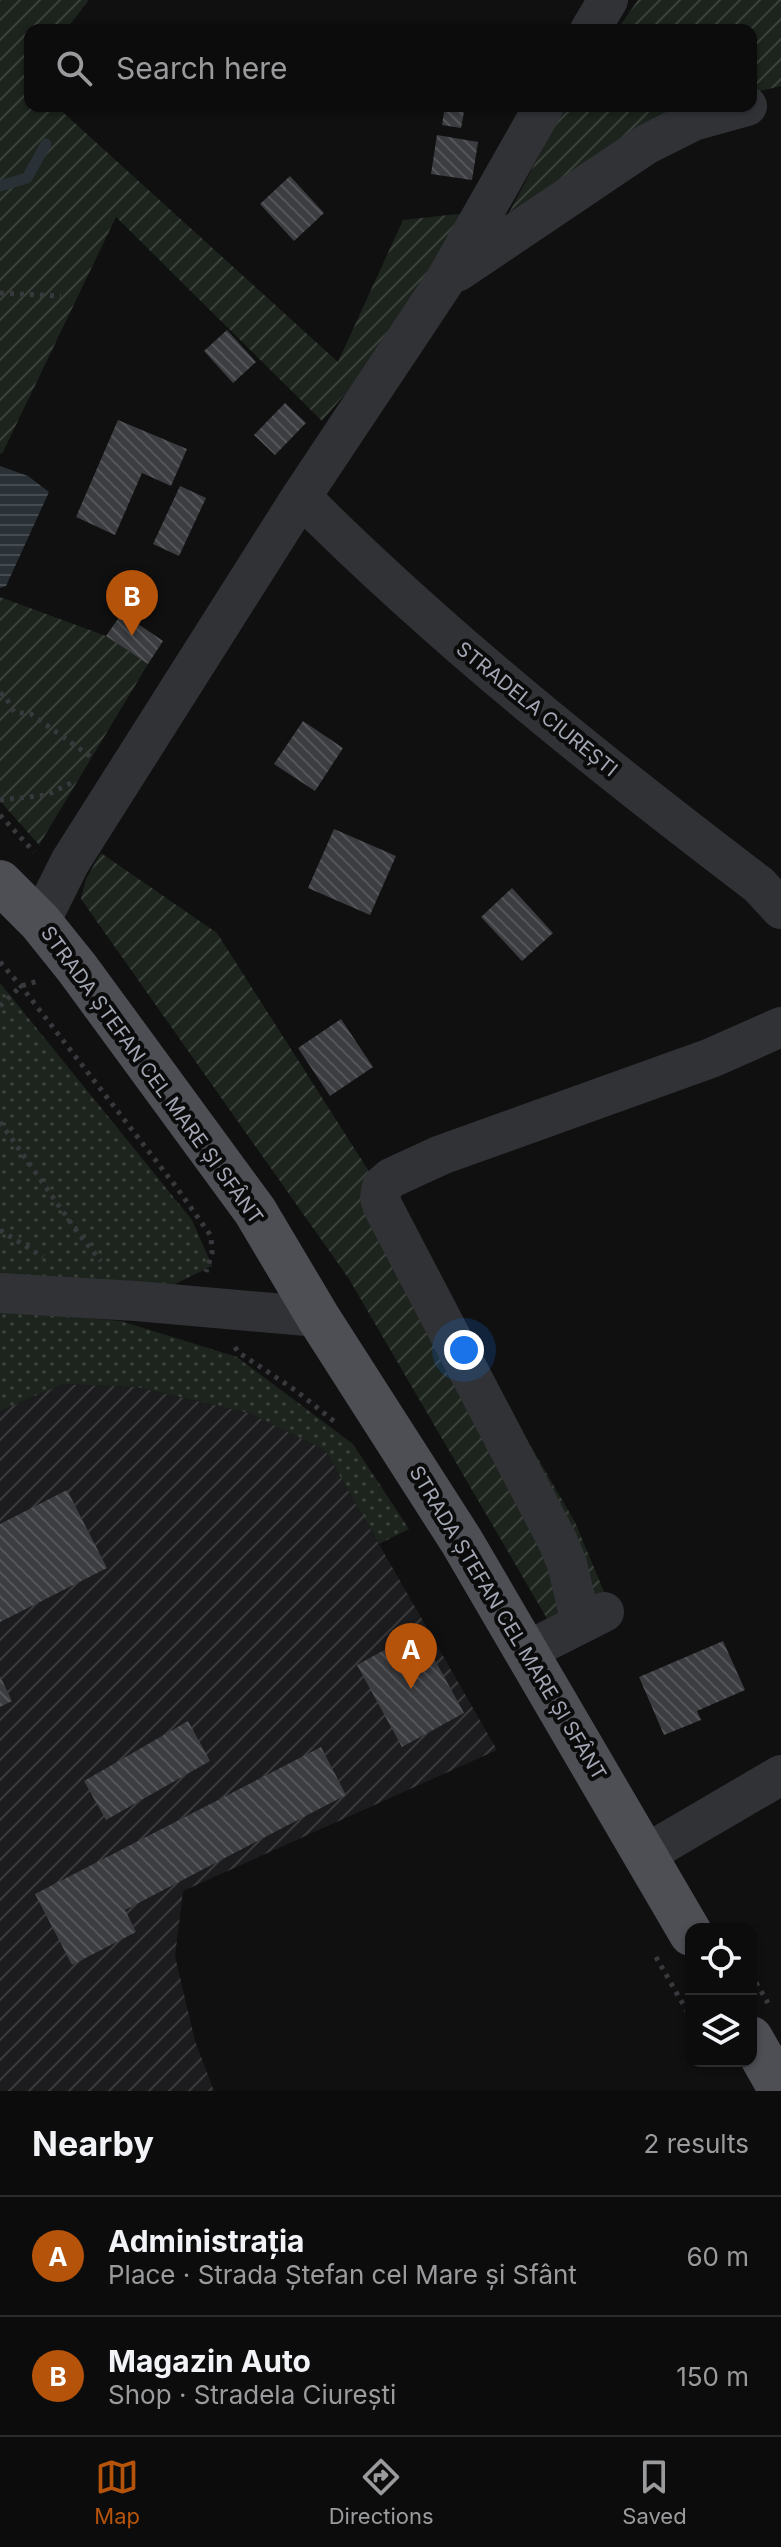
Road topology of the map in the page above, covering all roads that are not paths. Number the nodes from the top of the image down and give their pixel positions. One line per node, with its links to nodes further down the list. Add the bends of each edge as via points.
1 (608, 0): 2 (street)
2 (594, 24)
3 (781, 96): 4 (street)
4 (757, 103)
5 (541, 112): 7 (street)
6 (724, 112): 7 (street, via 647,144)
7 (446, 279): 8 (street)
8 (301, 497): 10 (street, STRADELA CIUREȘTI, via 499,680 759,885); 11 (street, via 70,862)
9 (0, 882): 11 (main road, STRADA ȘTEFAN CEL MARE ȘI SFÂNT)
10 (781, 909)
11 (40, 922): 14 (main road, STRADA ȘTEFAN CEL MARE ȘI SFÂNT, via 255,1211)
12 (781, 1027): 15 (street, via 711,1058 441,1155 382,1186 383,1207 594,1617)
13 (0, 1293): 14 (street)
14 (318, 1317): 15 (main road, STRADA ȘTEFAN CEL MARE ȘI SFÂNT, via 462,1542)
15 (525, 1652): 17 (main road, STRADA ȘTEFAN CEL MARE ȘI SFÂNT)
16 (781, 1775): 17 (street)
17 (646, 1854): 18 (main road, STRADA ȘTEFAN CEL MARE ȘI SFÂNT)
18 (672, 1943)
19 (757, 2049): 20 (main road)
20 (781, 2091)

